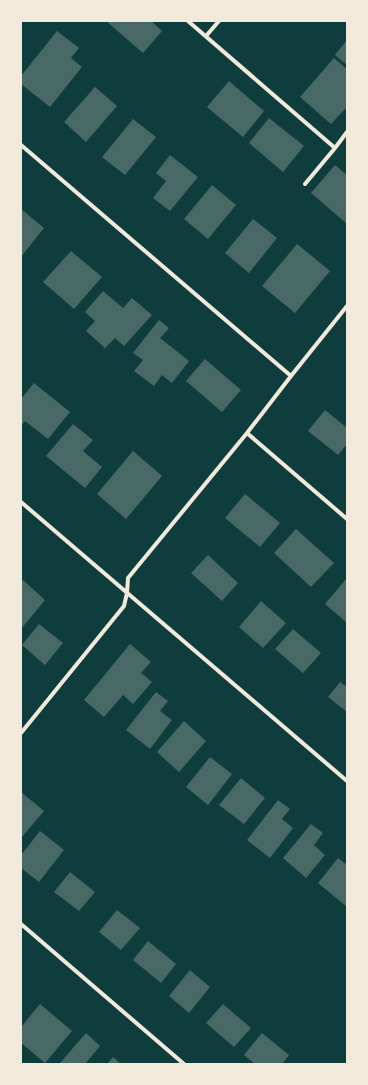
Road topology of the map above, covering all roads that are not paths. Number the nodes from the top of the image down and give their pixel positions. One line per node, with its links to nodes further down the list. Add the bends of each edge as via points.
1 (188, 21): 3 (street)
2 (219, 21): 3 (street)
3 (206, 36): 6 (street)
4 (347, 132): 6 (street)
5 (21, 145): 9 (street)
6 (334, 148): 7 (street)
7 (305, 184)
8 (347, 306): 9 (street)
9 (291, 376): 10 (street)
10 (247, 433): 12 (street); 13 (street, via 128,578)
11 (21, 502): 13 (street)
12 (347, 520)
13 (127, 592): 14 (street, via 124,606); 15 (street)
14 (21, 733)
15 (347, 781)
16 (21, 924): 17 (street)
17 (184, 1064)

